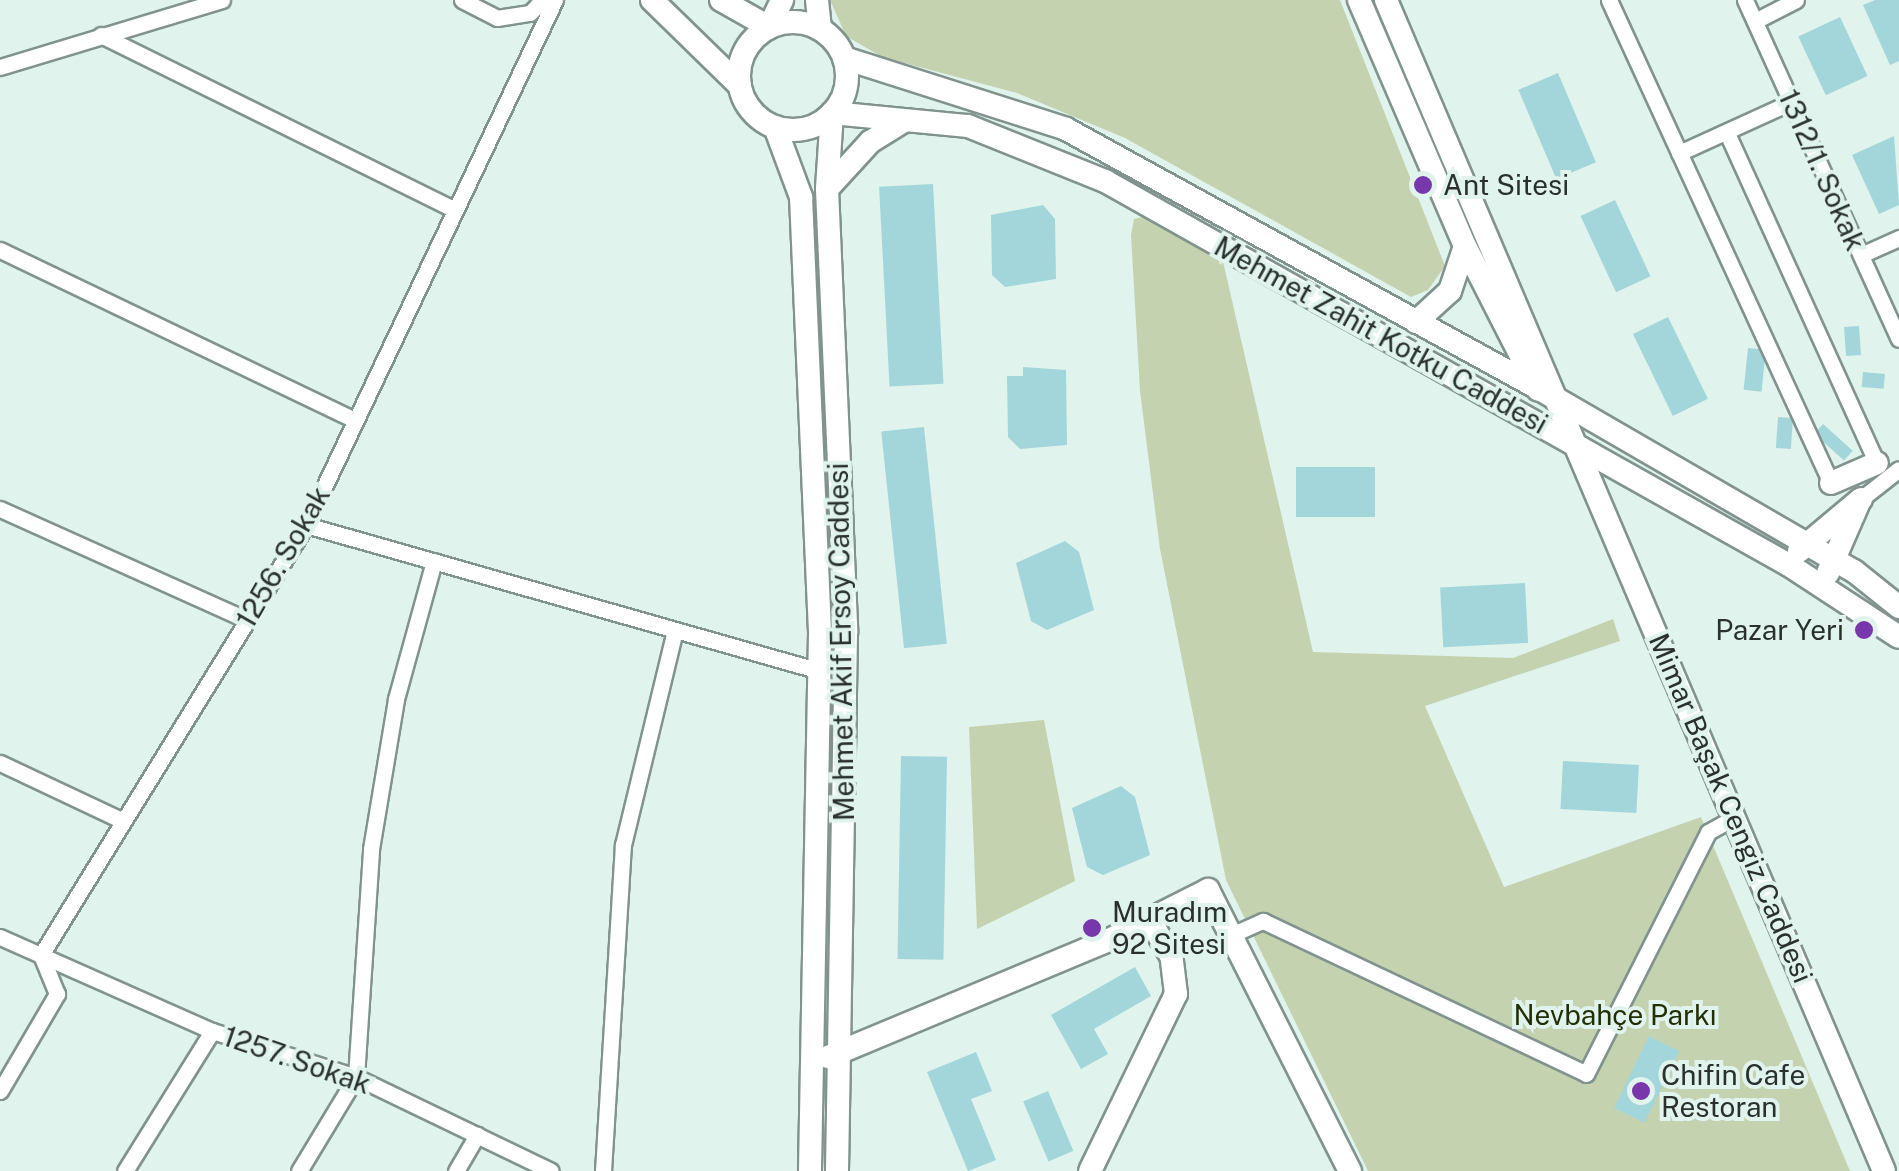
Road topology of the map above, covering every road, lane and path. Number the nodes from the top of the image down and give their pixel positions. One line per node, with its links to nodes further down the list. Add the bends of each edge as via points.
1 (222, 0): 17 (street)
2 (462, 0): 3 (street, via 497,18 530,13)
3 (542, 0)
4 (555, 0): 28 (street, 1256. Sokak)
5 (652, 0): 20 (main road)
6 (721, 0): 15 (main road)
7 (782, 0): 15 (main road)
8 (817, 0): 16 (main road)
9 (1359, 0): 30 (main road, Mimar Başak Cengiz Caddesi)
10 (1386, 0): 36 (main road, Mimar Başak Cengiz Caddesi)
11 (1609, 0): 26 (street)
12 (1745, 0): 14 (street, 1312/1. Sokak)
13 (1796, 0): 14 (street)
14 (1754, 21): 21 (street, 1312/1. Sokak)
15 (769, 27): 16 (main road, via 795,22); 20 (main road, via 744,51)
16 (820, 29): 18 (main road)
17 (101, 35): 19 (street); 28 (street)
18 (844, 58): 22 (main road, via 846,88); 33 (main road, Mehmet Zahit Kotku Caddesi, via 1066,130)
19 (0, 67)
20 (740, 86): 24 (main road, via 752,111)
21 (1791, 102): 25 (street); 32 (street, 1312/1. Sokak)
22 (832, 113): 23 (main road, Mehmet Zahit Kotku Caddesi); 24 (main road, via 806,128); 27 (main road, Mehmet Akif Ersoy Caddesi)
23 (903, 120): 27 (main road, via 870,142); 38 (main road, Mehmet Zahit Kotku Caddesi, via 968,126 1105,181)
24 (775, 127): 55 (main road, Mehmet Akif Ersoy Caddesi, via 801,197)
25 (1727, 134): 26 (street); 39 (street)
26 (1679, 153): 40 (street)
27 (827, 189): 64 (main road, Mehmet Akif Ersoy Caddesi, via 846,633)
28 (455, 210): 37 (street, 1256. Sokak)
29 (1899, 238): 32 (street)
30 (1465, 246): 33 (main road, via 1450,291); 35 (main road, Mimar Başak Cengiz Caddesi)
31 (0, 250): 37 (street)
32 (1860, 255): 34 (street, 1312/1. Sokak)
33 (1416, 322): 35 (main road, Mehmet Zahit Kotku Caddesi)
34 (1899, 339)
35 (1536, 387): 36 (main road, Mehmet Zahit Kotku Caddesi); 38 (main road, Mimar Başak Cengiz Caddesi)
36 (1562, 402): 38 (main road, Mimar Başak Cengiz Caddesi); 46 (main road, Mehmet Zahit Kotku Caddesi)
37 (355, 420): 45 (street, 1256. Sokak)
38 (1577, 446): 41 (main road, Mehmet Zahit Kotku Caddesi); 44 (main road, Mimar Başak Cengiz Caddesi)
39 (1888, 467): 40 (main road); 42 (street)
40 (1831, 484)
41 (1644, 485): 44 (main road, via 1625,488); 49 (main road, Mehmet Zahit Kotku Caddesi)
42 (1860, 499): 46 (main road); 48 (main road)
43 (0, 509): 52 (street)
44 (1604, 510): 57 (main road, Mimar Başak Cengiz Caddesi)
45 (306, 525): 47 (street); 52 (street, 1256. Sokak)
46 (1804, 542): 48 (main road, Mehmet Zahit Kotku Caddesi); 49 (main road)
47 (434, 561): 53 (street); 66 (street, via 396,699 371,849)
48 (1836, 561): 50 (main road); 51 (main road, Mehmet Zahit Kotku Caddesi)
49 (1790, 565): 50 (main road, Mehmet Zahit Kotku Caddesi)
50 (1821, 586): 54 (main road, Mehmet Zahit Kotku Caddesi)
51 (1899, 607)
52 (247, 620): 58 (street, 1256. Sokak)
53 (675, 630): 55 (street); 73 (street, via 623,845)
54 (1899, 636)
55 (820, 671): 65 (main road, Mehmet Akif Ersoy Caddesi)
56 (0, 763): 58 (street)
57 (1734, 817): 60 (street, via 1708,832 1586,1074 1263,920); 78 (main road, Mimar Başak Cengiz Caddesi)
58 (124, 820): 62 (street, 1256. Sokak)
59 (1149, 919): 60 (main road, via 1208,890); 64 (main road); 76 (main road, via 1172,956 1176,994)
60 (1231, 936): 77 (main road)
61 (0, 938): 62 (street)
62 (40, 955): 63 (street); 67 (street, via 57,994)
63 (212, 1031): 66 (street, 1257. Sokak); 69 (street, 1257. Sokak)
64 (840, 1056): 65 (main road); 75 (main road, Mehmet Akif Ersoy Caddesi)
65 (814, 1058): 74 (main road, Mehmet Akif Ersoy Caddesi)
66 (356, 1077): 68 (street, 1257. Sokak); 70 (street)
67 (0, 1091)
68 (476, 1135): 71 (street); 72 (street, 1257. Sokak)
69 (126, 1171)
70 (299, 1171)
71 (456, 1171)
72 (550, 1171)
73 (602, 1171)
74 (810, 1171)
75 (837, 1171)
76 (1090, 1171)
77 (1350, 1171)
78 (1884, 1171)

